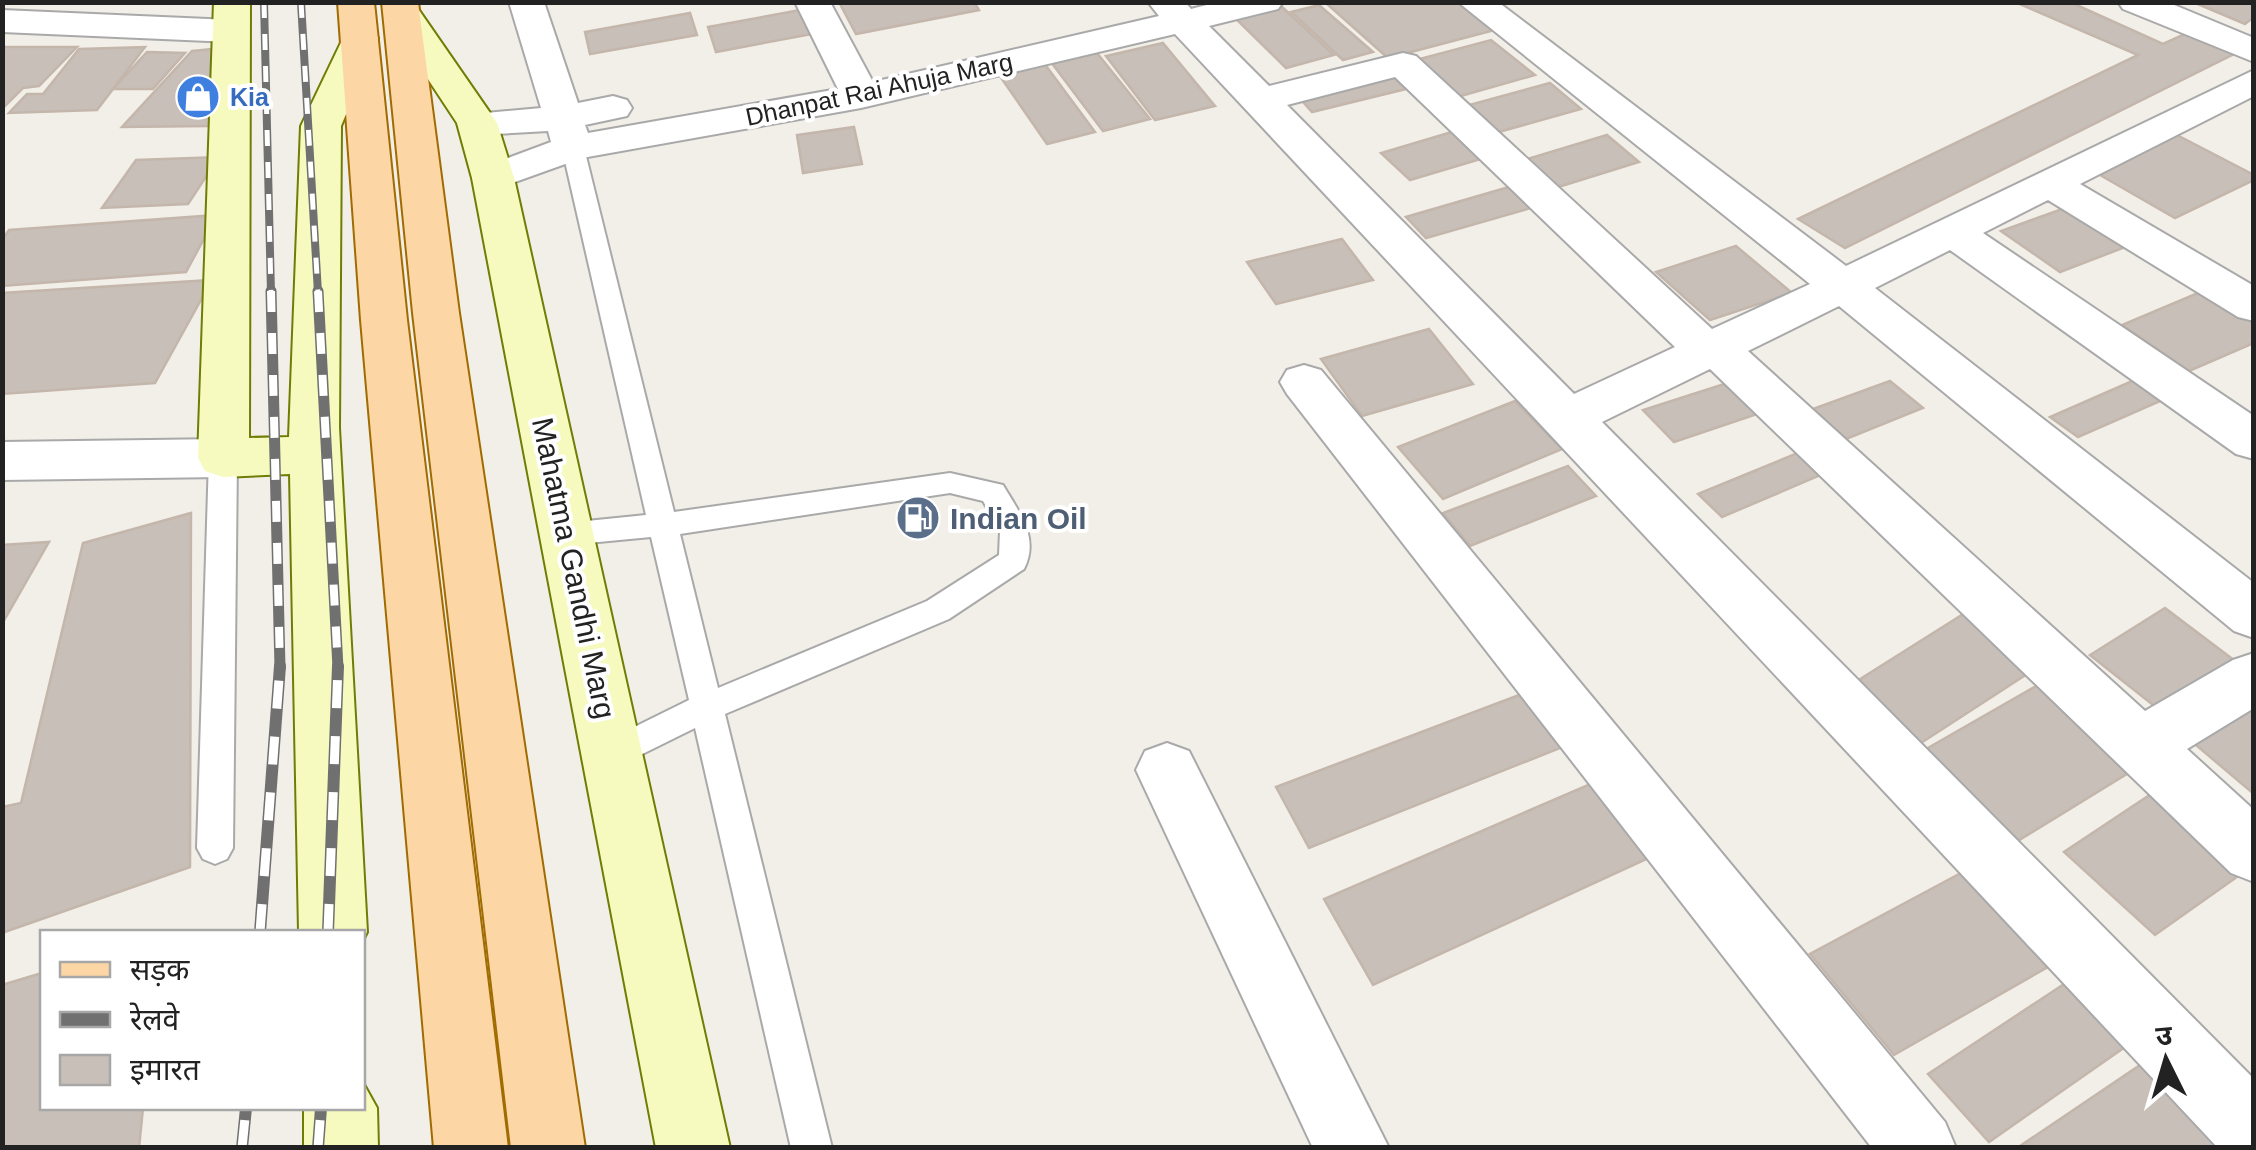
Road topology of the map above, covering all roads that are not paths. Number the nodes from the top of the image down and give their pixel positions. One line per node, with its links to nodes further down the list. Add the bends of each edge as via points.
1 (526, 2): 16 (street)
2 (812, 2): 12 (street)
3 (1131, 2): 12 (street, Dhanpat Rai Ahuja Marg)
4 (1266, 2): 7 (street, Dhanpat Rai Ahuja Marg)
5 (1475, 2): 20 (street)
6 (2135, 2): 11 (street)
7 (1175, 12): 12 (street, Dhanpat Rai Ahuja Marg); 14 (street)
8 (379, 14): 15 (main road, Mahatma Gandhi Marg); 26 (main road, via 321,126); 43 (main road, via 377,242); 44 (main road, via 436,313)
9 (232, 17): 10 (street); 27 (main road)
10 (2, 22)
11 (2254, 52)
12 (853, 80): 16 (street, Dhanpat Rai Ahuja Marg)
13 (2254, 81): 18 (street)
14 (1260, 100): 22 (street, via 1403,64); 24 (street)
15 (477, 122): 16 (street, Dhanpat Rai Ahuja Marg); 17 (main road, Mahatma Gandhi Marg)
16 (568, 133): 17 (street, Dhanpat Rai Ahuja Marg); 29 (lane)
17 (493, 178): 30 (main road, Mahatma Gandhi Marg)
18 (2048, 182): 19 (street); 21 (street)
19 (1951, 231): 20 (street); 25 (street)
20 (1843, 286): 22 (street); 31 (street)
21 (2254, 306)
22 (1711, 349): 24 (street); 34 (street)
23 (1304, 382): 48 (street)
24 (1567, 418): 41 (street)
25 (2254, 441)
26 (315, 454): 27 (main road); 39 (main road)
27 (223, 458): 28 (street); 37 (lane)
28 (2, 461)
29 (663, 525): 30 (lane); 33 (lane); 33 (lane, via 950,483 993,493 1014,531 1013,560 938,610)
30 (567, 534): 35 (main road, Mahatma Gandhi Marg)
31 (2254, 615)
32 (2254, 677): 34 (street)
33 (707, 707): 35 (lane); 46 (lane)
34 (2140, 746): 38 (street)
35 (612, 754): 45 (main road, Mahatma Gandhi Marg)
36 (1166, 770): 47 (street)
37 (215, 848)
38 (2254, 852)
39 (333, 930)
40 (340, 1110): 42 (main road)
41 (2254, 1132)
42 (341, 1148)
43 (471, 1148)
44 (548, 1148)
45 (693, 1148)
46 (812, 1148)
47 (1352, 1148)
48 (1919, 1148)

